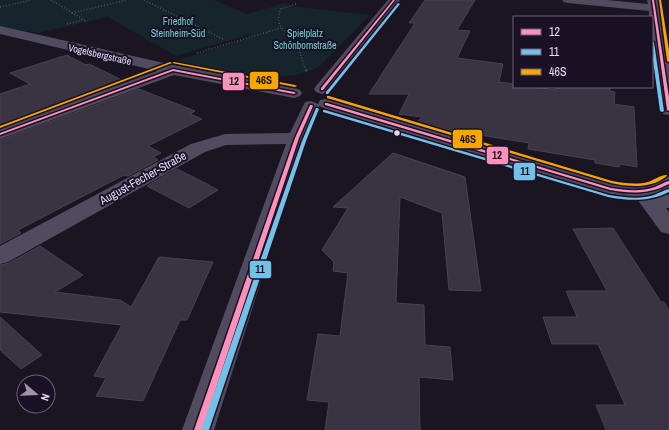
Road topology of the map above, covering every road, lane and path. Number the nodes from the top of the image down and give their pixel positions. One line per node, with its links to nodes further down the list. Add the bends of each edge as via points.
1 (31, 0): 9 (path)
2 (51, 0): 10 (path)
3 (127, 0): 10 (path)
4 (144, 0): 14 (path)
5 (394, 0): 18 (street)
6 (568, 0): 8 (street)
7 (296, 4): 12 (path, via 281,9 277,16)
8 (654, 4): 16 (street)
9 (0, 7)
10 (72, 13): 11 (path)
11 (87, 22)
12 (280, 28): 15 (path); 18 (path, via 295,43)
13 (0, 30): 17 (street, Vogelsbergstraße)
14 (223, 39)
15 (197, 52)
16 (666, 61): 19 (street)
17 (172, 70): 18 (street, Vogelsbergstraße); 20 (street)
18 (313, 96): 21 (street); 23 (street, Vogelsbergstraße, via 344,110 589,184)
19 (669, 110)
20 (0, 134)
21 (297, 138): 26 (street, August-Fecher-Straße, via 225,140 198,148); 27 (street)
22 (669, 182): 23 (street, via 657,190)
23 (644, 194): 24 (street, Vogelsbergstraße); 25 (street)
24 (669, 202)
25 (669, 227)
26 (0, 256)
27 (198, 430)

